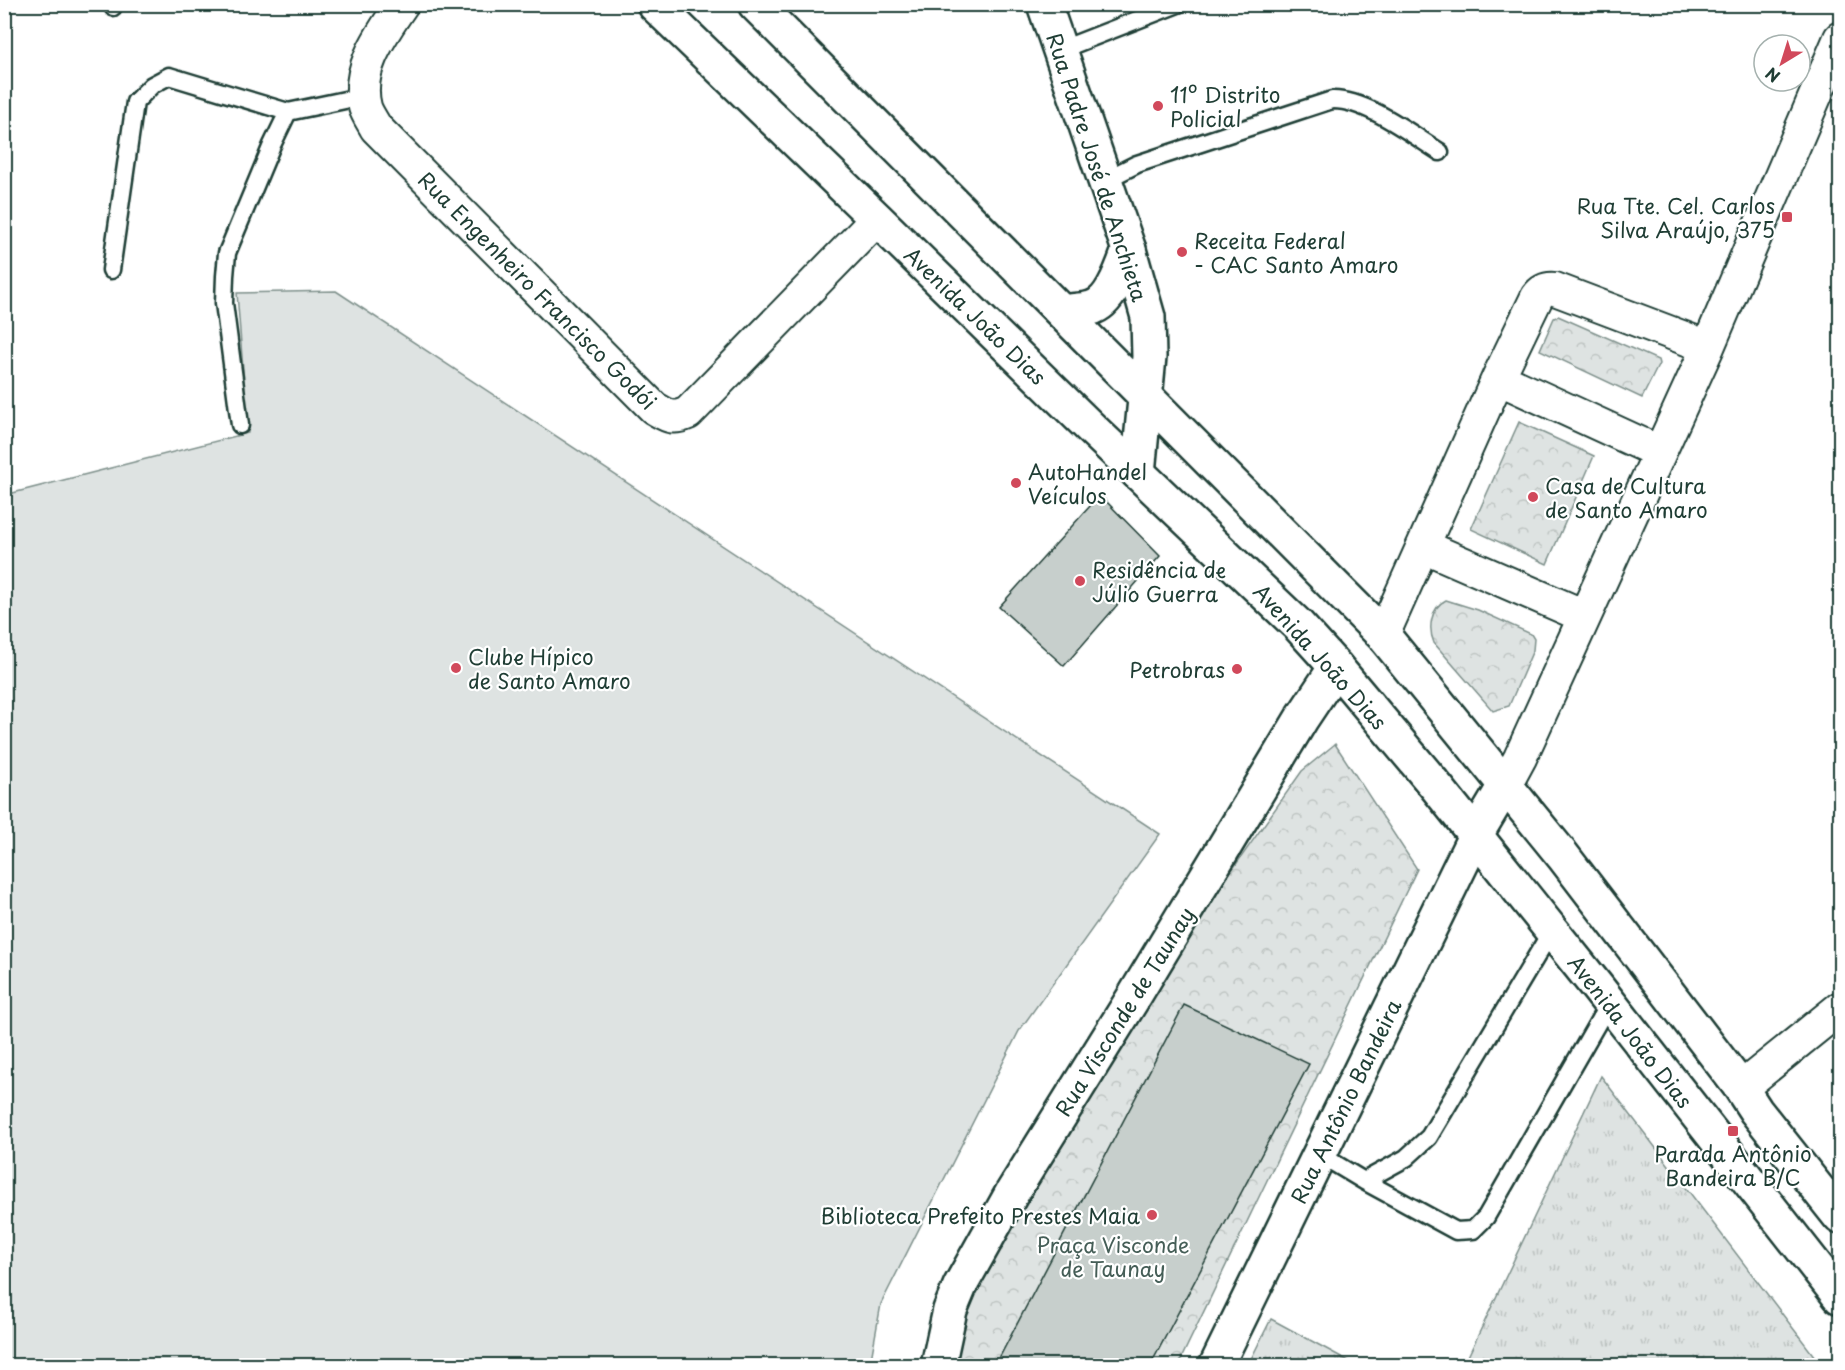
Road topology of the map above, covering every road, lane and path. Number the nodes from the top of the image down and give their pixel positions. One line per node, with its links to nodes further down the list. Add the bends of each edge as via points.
1 (402, 4): 8 (street, Rua Engenheiro Francisco Godói, via 368,59)
2 (654, 4): 12 (main road, Avenida João Dias)
3 (755, 4): 15 (main road)
4 (1044, 4): 7 (main road, Rua Padre José de Anchieta)
5 (1178, 4): 7 (lane)
6 (1840, 38): 16 (street)
7 (1060, 50): 11 (main road, Rua Padre José de Anchieta)
8 (364, 96): 9 (lane); 12 (street, Rua Engenheiro Francisco Godói, via 365,108 376,128 654,408 667,416 677,418 688,413)
9 (288, 112): 14 (lane, via 170,76 152,85 135,102); 19 (lane, via 227,253 224,303)
10 (1440, 152): 11 (lane, via 1357,103 1332,100 1137,164)
11 (1105, 180): 13 (main road, Rua Padre José de Anchieta)
12 (877, 219): 21 (main road, Avenida João Dias)
13 (1130, 250): 15 (main road, via 1117,281 1098,305); 18 (main road, Rua Padre José de Anchieta, via 1148,317)
14 (111, 270)
15 (1062, 312): 18 (main road)
16 (1708, 347): 17 (street, via 1548,288 1537,297); 20 (street)
17 (1498, 378): 20 (street); 22 (street)
18 (1145, 395): 21 (main road, Rua Padre José de Anchieta); 24 (main road)
19 (240, 425)
20 (1659, 452): 23 (street)
21 (1138, 473): 25 (main road, Avenida João Dias, via 1298,625)
22 (1424, 546): 23 (street); 24 (street)
23 (1584, 616): 26 (street)
24 (1383, 635): 26 (main road)
25 (1336, 667): 27 (main road, Avenida João Dias); 36 (main road, Rua Visconde de Taunay, via 1012,1193 960,1286 950,1310)
26 (1506, 784): 27 (main road, Rua Antônio Bandeira); 31 (main road)
27 (1475, 836): 28 (main road, Avenida João Dias); 32 (main road, Rua Antônio Bandeira)
28 (1552, 930): 29 (main road, Avenida João Dias); 33 (lane, via 1429,1137 1406,1158)
29 (1609, 1003): 33 (lane, via 1486,1217 1473,1230 1456,1231); 35 (main road, Avenida João Dias)
30 (1840, 1008): 31 (street)
31 (1741, 1088): 34 (main road)
32 (1319, 1154): 33 (lane); 37 (main road, Rua Antônio Bandeira)
33 (1364, 1181)
34 (1840, 1217)
35 (1840, 1297)
36 (938, 1365)
37 (1216, 1365)

